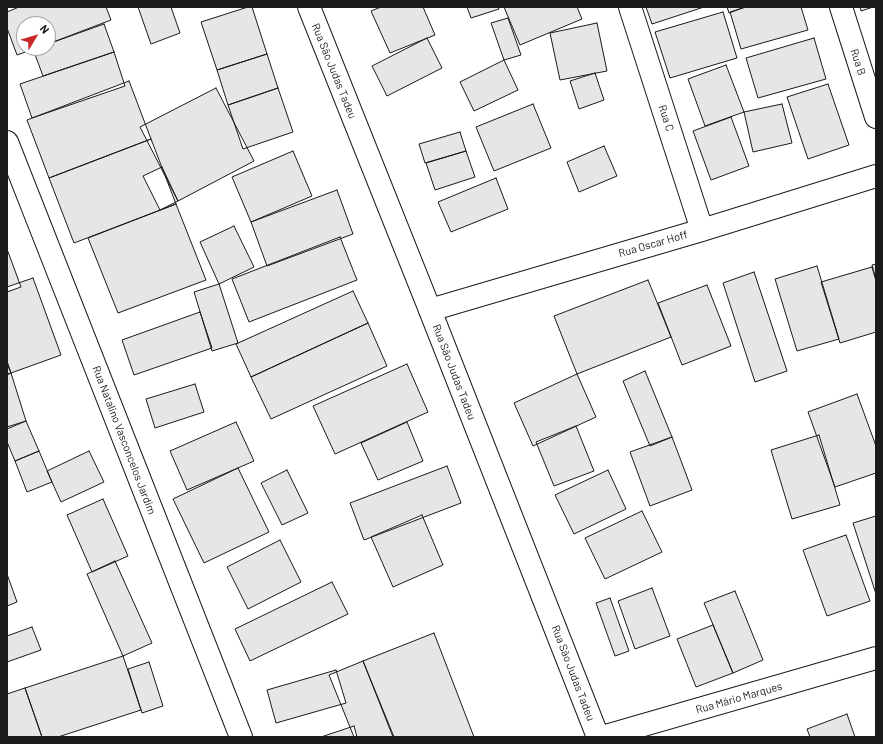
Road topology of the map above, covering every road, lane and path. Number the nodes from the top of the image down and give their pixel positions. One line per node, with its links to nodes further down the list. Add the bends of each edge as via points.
1 (309, 7): 8 (street, Rua São Judas Tadeu)
2 (630, 7): 7 (street, Rua C)
3 (841, 7): 4 (street, Rua B)
4 (876, 117)
5 (7, 142): 10 (street, Rua Natalino Vasconcelos Jardim)
6 (876, 176): 7 (street, Rua Oscar Hoff)
7 (702, 230): 8 (street, Rua Oscar Hoff)
8 (430, 310): 11 (street, Rua São Judas Tadeu)
9 (876, 658): 12 (street, Rua Mário Marques)
10 (241, 737)
11 (598, 737)
12 (602, 737)

